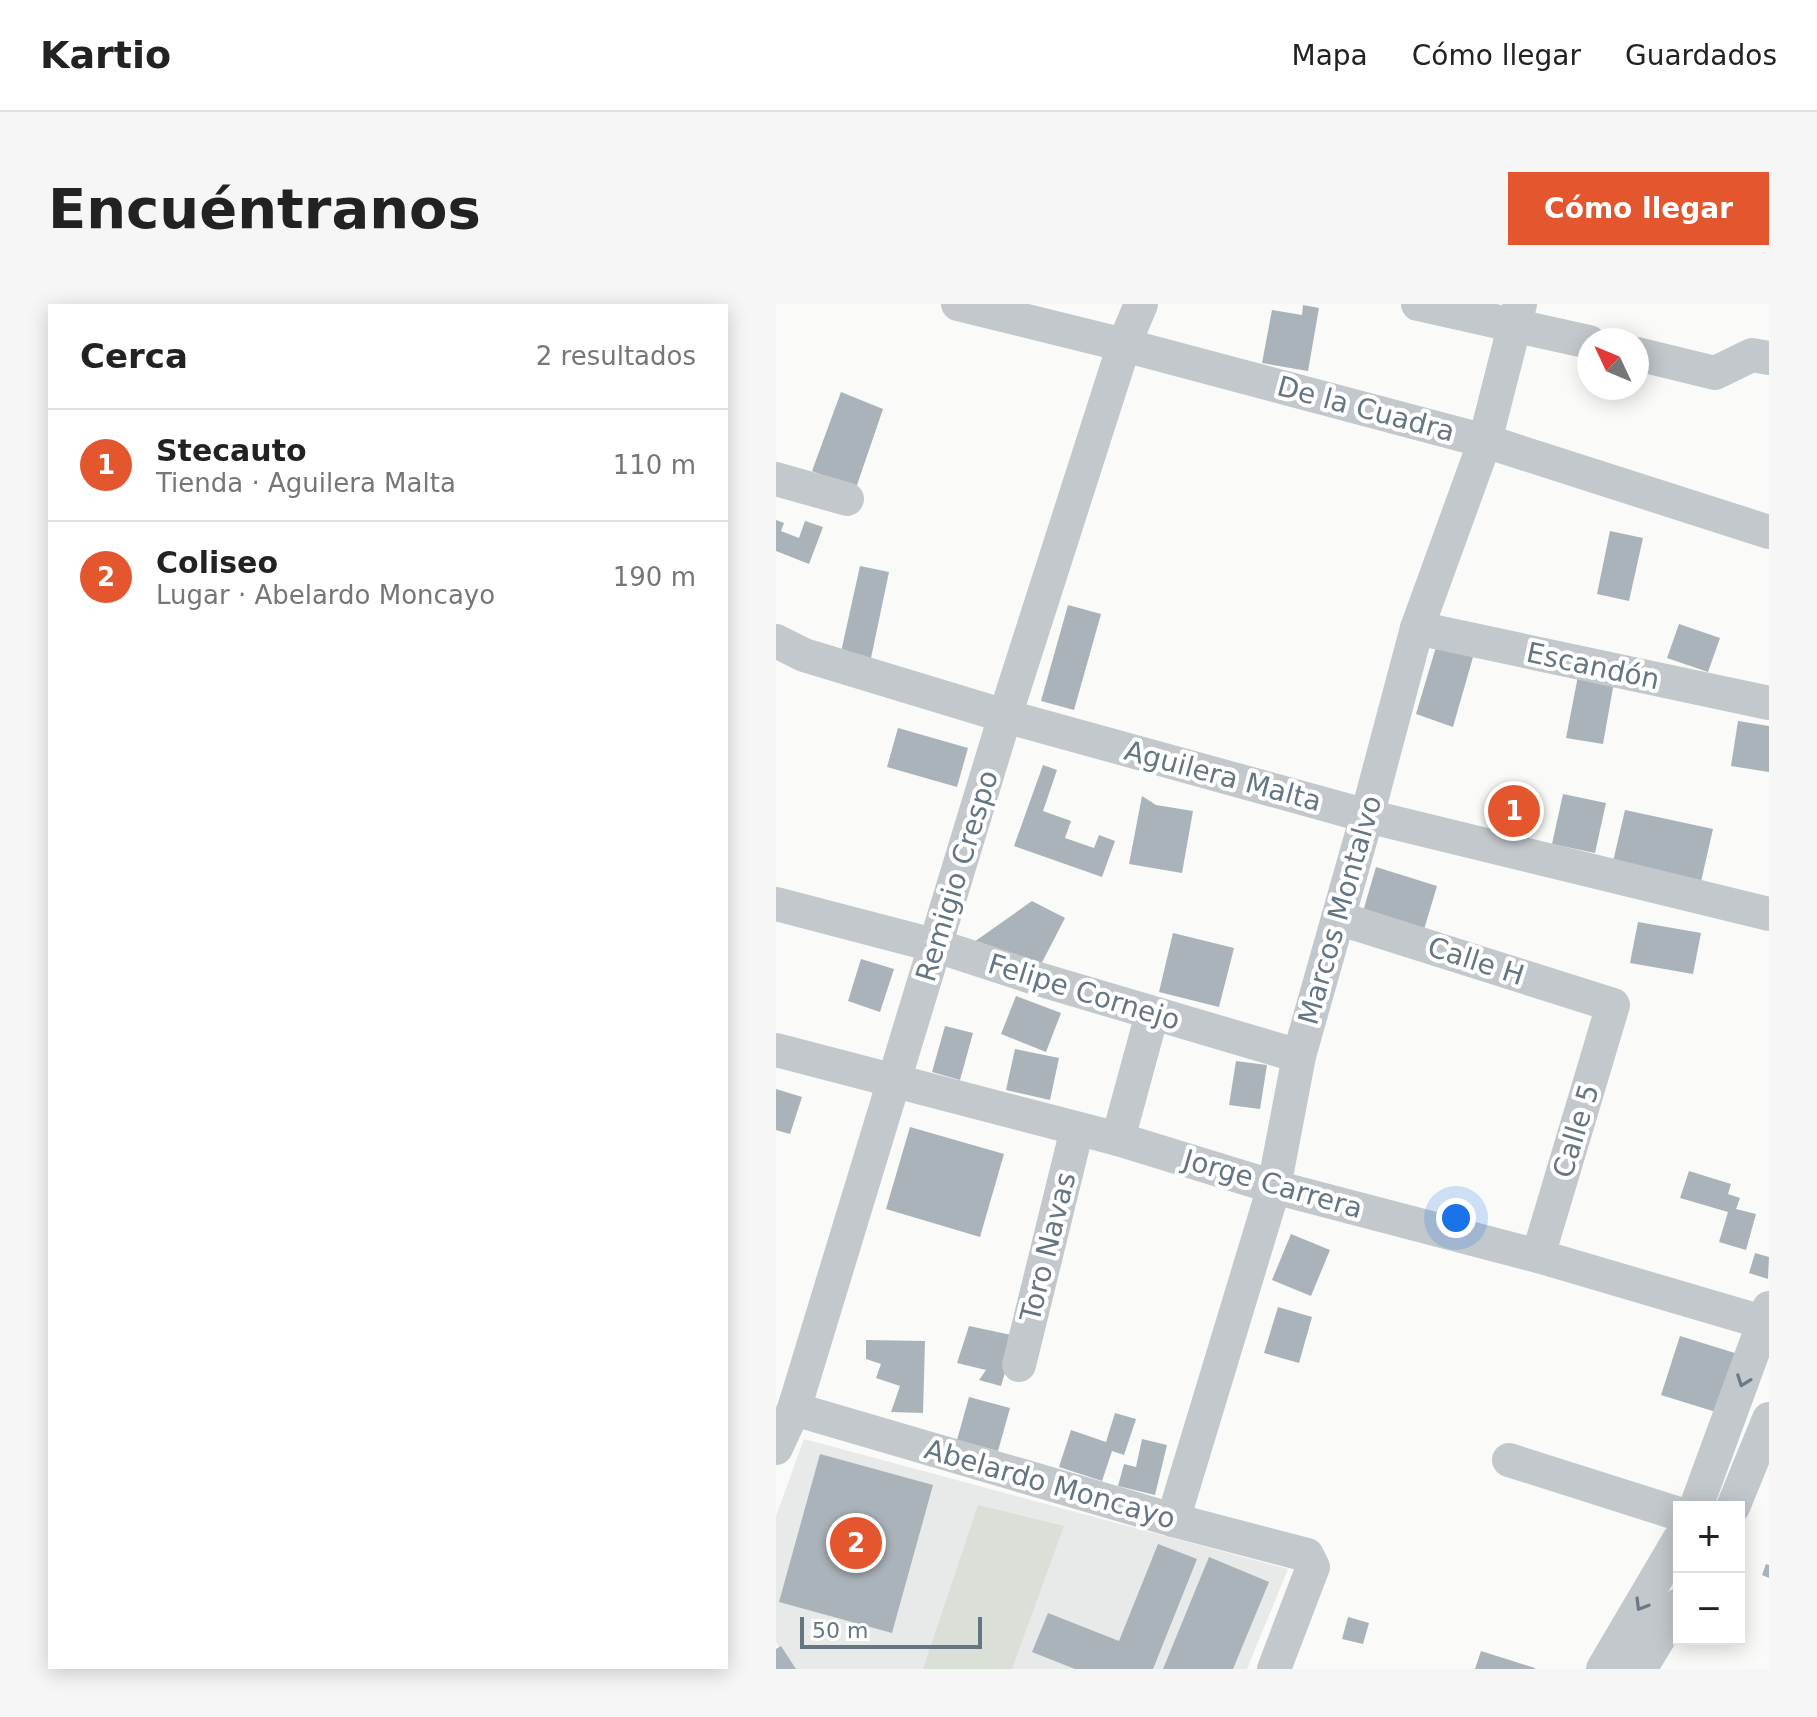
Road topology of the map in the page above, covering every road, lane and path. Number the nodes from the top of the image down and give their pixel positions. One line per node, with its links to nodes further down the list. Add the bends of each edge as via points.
1 (958, 304): 6 (street, De la Cuadra)
2 (1141, 304): 6 (street, Remigio Crespo)
3 (1418, 304): 4 (street)
4 (1517, 314): 5 (street); 9 (street, Marcos Montalvo)
5 (1577, 337)
6 (1124, 345): 9 (street, De la Cuadra); 16 (street, Remigio Crespo)
7 (1649, 357): 8 (street, via 1715,373 1752,355)
8 (1769, 358)
9 (1485, 441): 12 (street, De la Cuadra); 13 (street, Marcos Montalvo)
10 (776, 479): 11 (street)
11 (847, 499)
12 (1769, 532)
13 (1417, 628): 15 (street, Escandón); 17 (street, Marcos Montalvo)
14 (776, 641): 16 (street, Aguilera Malta, via 804,655)
15 (1769, 703)
16 (1005, 716): 17 (street, Aguilera Malta); 21 (street, Remigio Crespo)
17 (1367, 816): 19 (street, Aguilera Malta); 20 (street, Marcos Montalvo)
18 (776, 904): 21 (street, Felipe Cornejo)
19 (1769, 914)
20 (1338, 918): 22 (street, Calle H); 25 (street, Marcos Montalvo)
21 (937, 946): 23 (street, Felipe Cornejo); 26 (street, Remigio Crespo)
22 (1613, 1005): 30 (street, Calle 5)
23 (1152, 1014): 25 (street, Felipe Cornejo); 28 (street)
24 (776, 1050): 26 (street, Jorge Carrera)
25 (1299, 1056): 29 (street, Marcos Montalvo)
26 (894, 1083): 27 (street, Jorge Carrera); 33 (street, Remigio Crespo)
27 (1077, 1129): 28 (street, Jorge Carrera); 32 (street, Toro Navas)
28 (1118, 1139): 29 (street, Jorge Carrera)
29 (1274, 1187): 30 (street, Jorge Carrera); 40 (street, Marcos Montalvo)
30 (1538, 1256): 31 (street, Jorge Carrera)
31 (1768, 1318): 37 (street, one-way to 37)
32 (1019, 1365)
33 (794, 1409): 35 (street, Remigio Crespo); 40 (street, Abelardo Moncayo)
34 (1769, 1419): 38 (street)
35 (776, 1448)
36 (1509, 1460): 39 (street)
37 (1698, 1501)
38 (1735, 1501)
39 (1673, 1512)
40 (1173, 1520): 43 (street, Abelardo Moncayo, via 1307,1555 1313,1567 1309,1582)
41 (1673, 1550): 44 (street, one-way to 44)
42 (1673, 1615): 45 (street)
43 (1274, 1669)
44 (1603, 1669)
45 (1640, 1669)

